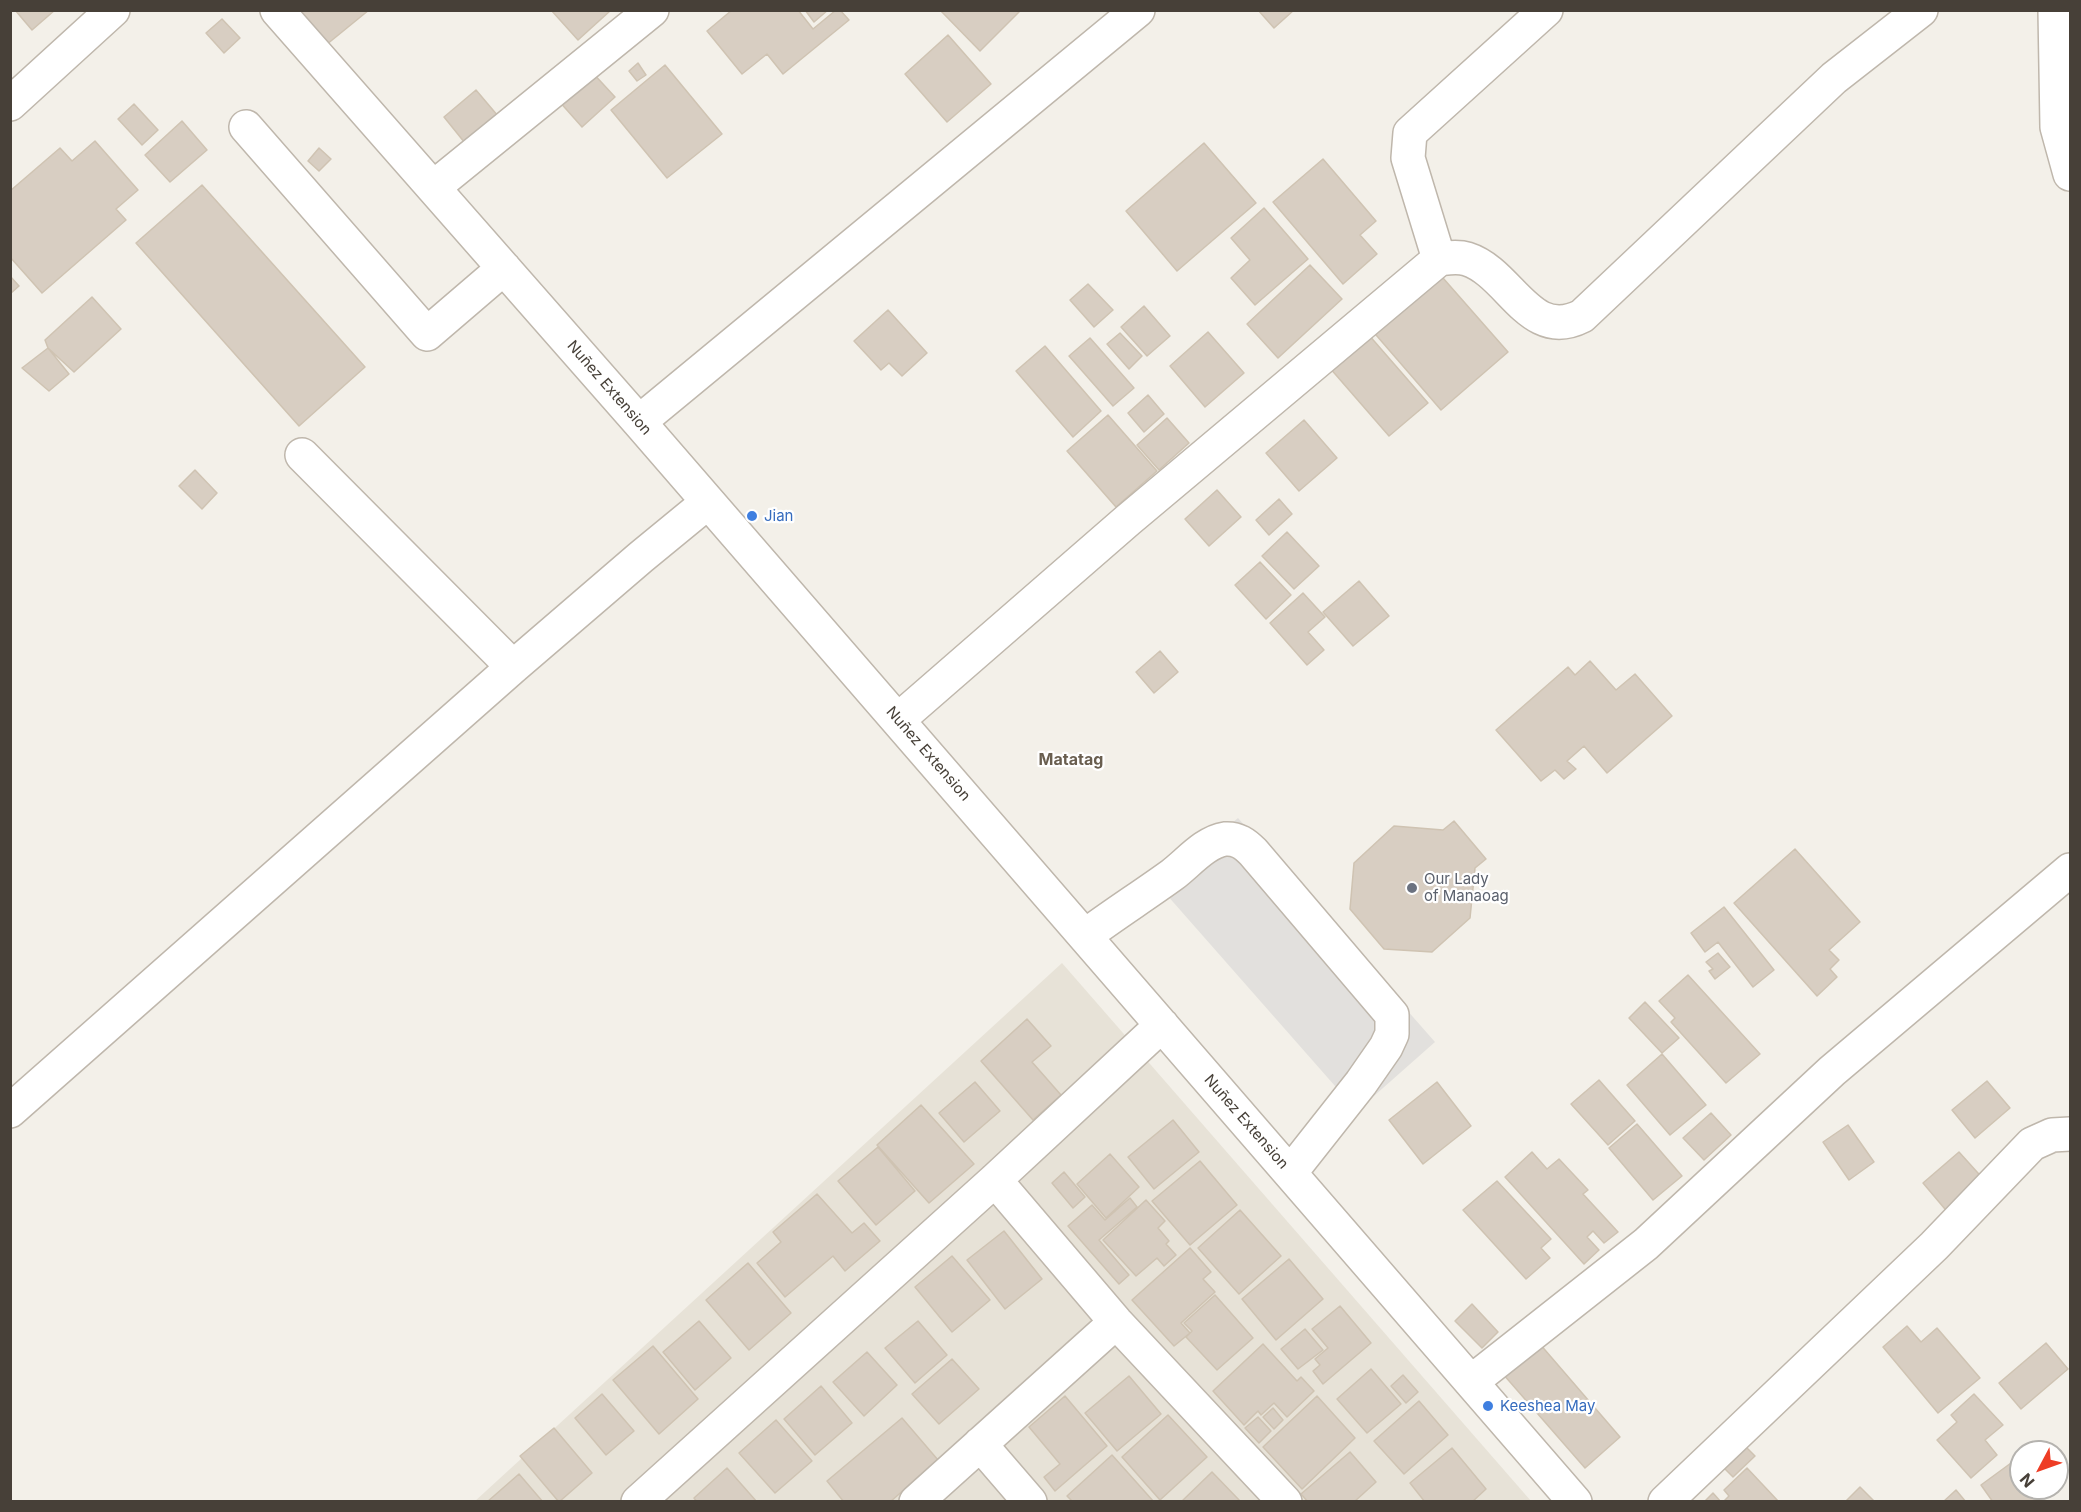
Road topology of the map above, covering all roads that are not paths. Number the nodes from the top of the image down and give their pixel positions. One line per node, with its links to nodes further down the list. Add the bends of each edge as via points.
1 (113, 10): 8 (street)
2 (277, 10): 11 (street, Nuñez Extension)
3 (652, 10): 11 (street)
4 (1138, 10): 14 (street)
5 (1546, 10): 12 (street, via 1410,133 1408,158)
6 (1921, 10): 12 (street, via 1834,78 1582,316 1551,323 1533,314 1490,272 1467,259)
7 (2055, 10): 10 (street, via 2057,128)
8 (10, 104)
9 (246, 127): 13 (street, via 428,334)
10 (2070, 174)
11 (434, 187): 13 (street, Nuñez Extension)
12 (1439, 259): 18 (street, via 1137,512)
13 (504, 267): 14 (street, Nuñez Extension)
14 (639, 422): 16 (street, Nuñez Extension)
15 (302, 455): 17 (street)
16 (708, 502): 17 (street); 18 (street, Nuñez Extension)
17 (513, 668): 22 (street)
18 (898, 720): 20 (street, Nuñez Extension)
19 (2070, 870): 27 (street, via 1832,1071 1646,1244)
20 (1085, 936): 21 (street, Nuñez Extension); 24 (street, via 1213,843 1235,839 1253,852 1392,1015 1392,1034 1386,1047)
21 (1162, 1025): 24 (street, Nuñez Extension); 25 (street)
22 (10, 1111)
23 (2070, 1134): 34 (street, via 2052,1135 2032,1144 1934,1246)
24 (1290, 1173): 27 (street, Nuñez Extension)
25 (995, 1180): 26 (street); 29 (street)
26 (1116, 1322): 28 (street); 32 (street)
27 (1471, 1382): 33 (street, Nuñez Extension)
28 (980, 1444): 30 (street); 31 (street)
29 (638, 1502)
30 (916, 1502)
31 (1030, 1502)
32 (1285, 1502)
33 (1575, 1502)
34 (1665, 1502)

